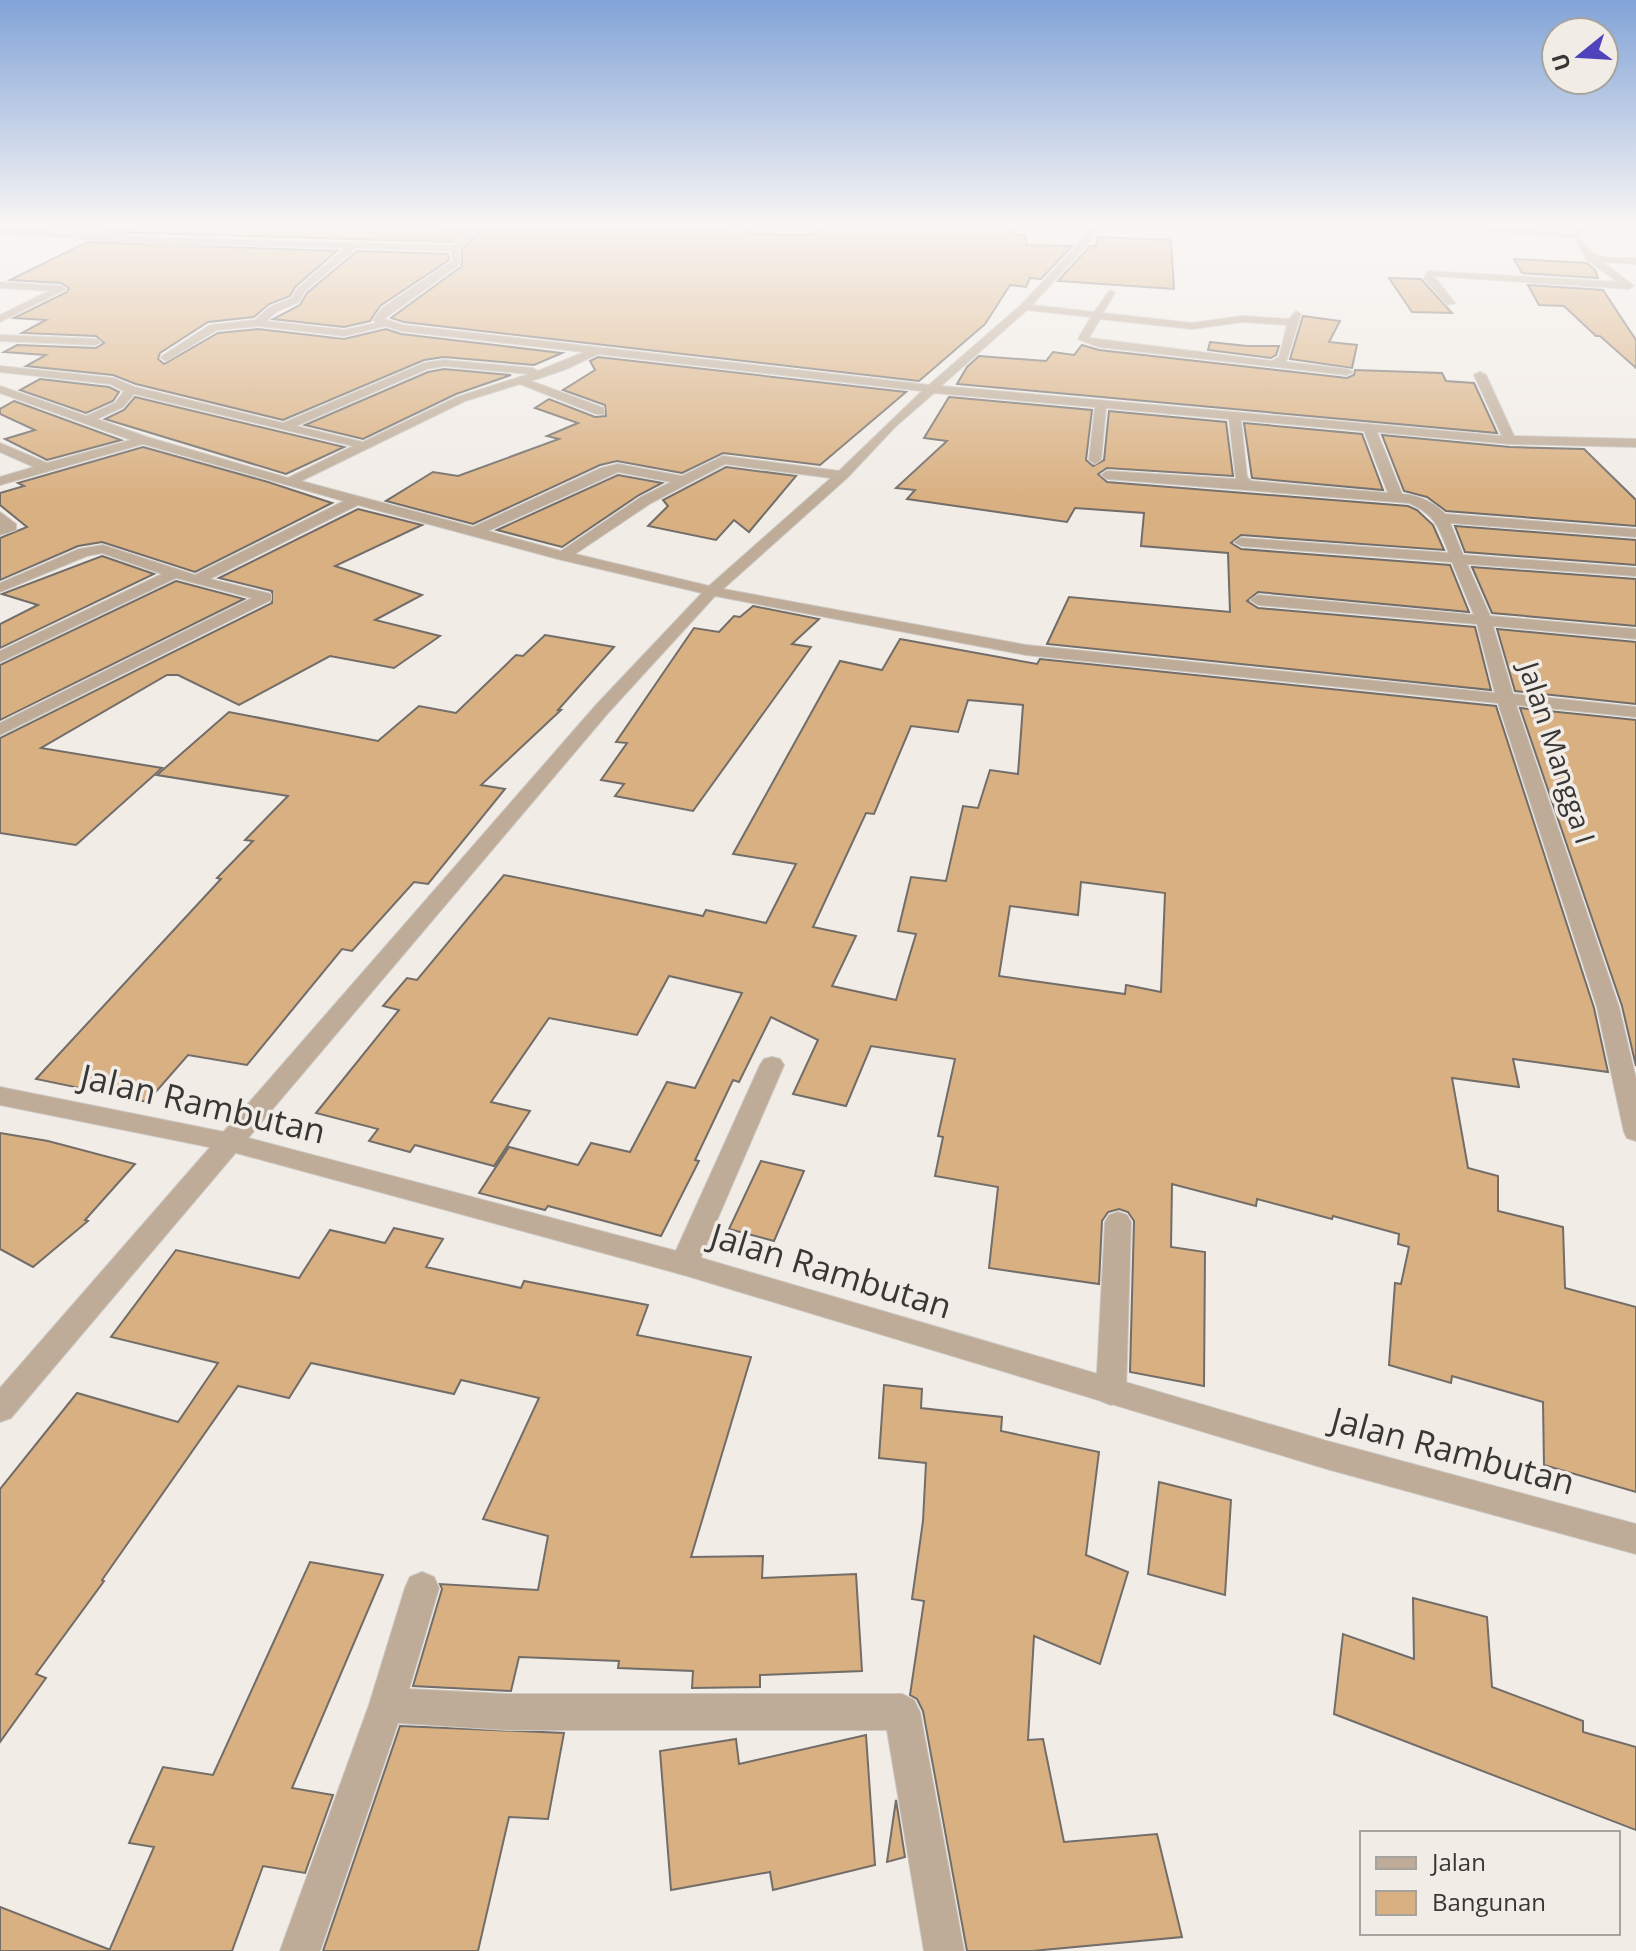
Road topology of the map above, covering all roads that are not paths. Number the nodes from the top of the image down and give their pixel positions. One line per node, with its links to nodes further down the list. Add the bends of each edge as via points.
1 (265, 317): 6 (street)
2 (380, 317): 7 (street)
3 (1013, 317): 21 (street)
4 (1097, 317): 12 (street, via 1083,339)
5 (1115, 317): 8 (street)
6 (258, 323): 7 (street, via 344,333); 13 (street, via 214,327)
7 (383, 324): 11 (street)
8 (1192, 326): 12 (street); 14 (street, via 1295,318 1284,359)
9 (0, 338): 10 (street)
10 (96, 342)
11 (599, 349): 16 (street); 21 (street)
12 (1180, 354): 14 (street)
13 (166, 358)
14 (1274, 364): 17 (street)
15 (0, 369): 22 (street, via 113,381)
16 (544, 372): 19 (street); 27 (street, via 430,364)
17 (1347, 372)
18 (1480, 375): 30 (street)
19 (519, 380): 24 (street); 32 (street, via 461,399)
20 (0, 389): 26 (street)
21 (931, 389): 23 (street); 36 (street)
22 (131, 390): 26 (street, via 119,405); 27 (street)
23 (1101, 404): 25 (street); 34 (street)
24 (600, 411)
25 (1235, 416): 28 (street); 41 (street)
26 (86, 420): 29 (street)
27 (283, 427): 32 (street)
28 (1369, 428): 30 (street); 42 (street)
29 (143, 440): 35 (street); 40 (street)
30 (1510, 440): 31 (street)
31 (1636, 443)
32 (362, 445): 40 (street)
33 (0, 447): 35 (street)
34 (1095, 460)
35 (49, 469): 39 (street)
36 (842, 475): 38 (street, via 727,459); 56 (street)
37 (1107, 475): 41 (street)
38 (683, 480): 47 (street, via 618,468 606,471); 50 (street)
39 (0, 481)
40 (289, 482): 43 (street)
41 (1246, 484): 42 (street)
42 (1396, 497): 45 (street, via 1425,504)
43 (357, 500): 47 (street); 54 (street)
44 (0, 516): 46 (street, via 11,527)
45 (1441, 518): 48 (street); 51 (street, Jalan Mangga I)
46 (0, 531)
47 (475, 532): 50 (street)
48 (1636, 533)
49 (1241, 542): 51 (street)
50 (563, 556): 56 (street)
51 (1459, 558): 52 (street); 58 (street, Jalan Mangga I)
52 (1636, 572)
53 (175, 573): 54 (street); 55 (street, via 93,550); 60 (street)
54 (196, 580): 63 (street, via 265,599)
55 (0, 588)
56 (712, 591): 61 (street, via 1026,650); 67 (street, via 602,709)
57 (1258, 600): 58 (street)
58 (1484, 621): 59 (street); 61 (street, Jalan Mangga I)
59 (1636, 634)
60 (0, 657)
61 (1506, 701): 62 (street); 66 (street, Jalan Mangga I, via 1608,1007)
62 (1636, 712)
63 (0, 730)
64 (772, 1065): 69 (street)
65 (0, 1096): 67 (street, Jalan Rambutan)
66 (1636, 1132)
67 (229, 1142): 69 (street, Jalan Rambutan); 71 (street)
68 (1118, 1222): 70 (street)
69 (684, 1264): 70 (street, Jalan Rambutan)
70 (1111, 1392): 72 (street, Jalan Rambutan)
71 (0, 1409)
72 (1636, 1539)
73 (422, 1588): 74 (street)
74 (387, 1705): 75 (street); 76 (street, via 508,1712 902,1712)
75 (300, 1951)
76 (944, 1951)

